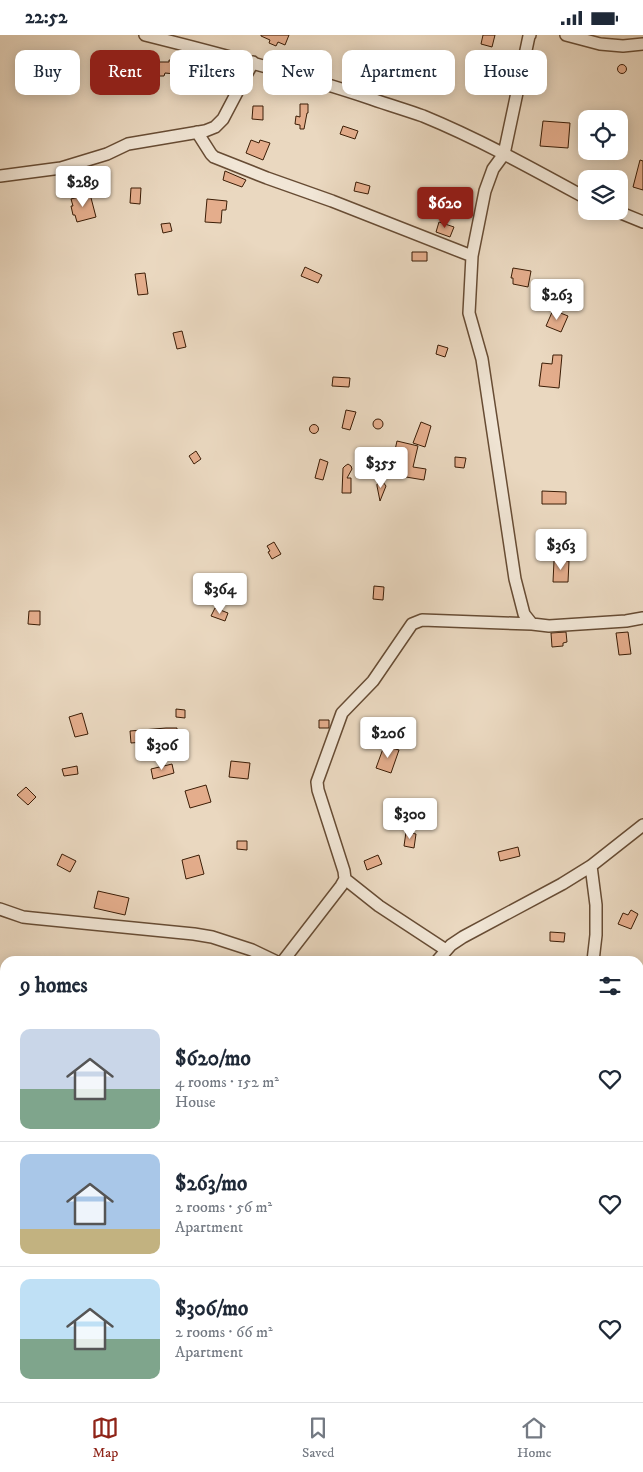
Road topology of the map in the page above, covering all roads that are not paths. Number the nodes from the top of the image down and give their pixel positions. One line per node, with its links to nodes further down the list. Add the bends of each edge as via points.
1 (145, 35): 5 (street)
2 (530, 35): 9 (street)
3 (566, 35): 4 (street, via 600,44)
4 (643, 44)
5 (205, 50)
6 (253, 62): 9 (street, via 421,115)
7 (236, 95): 8 (street, via 216,127)
8 (197, 132): 10 (street, via 128,144 61,169); 14 (street, via 214,157)
9 (504, 154): 11 (street); 14 (street, via 493,169 485,191)
10 (0, 176)
11 (578, 194)
12 (628, 216): 13 (street)
13 (643, 222)
14 (472, 256): 16 (street, via 469,313 482,359 515,579 524,614)
15 (643, 618): 16 (street, via 548,626)
16 (532, 623): 19 (street, via 416,621 373,681 342,713 317,782)
17 (643, 825): 18 (street)
18 (591, 867): 23 (street, via 463,937); 24 (street, via 596,905)
19 (345, 879): 22 (street); 23 (street)
20 (0, 909): 21 (street, via 23,917 212,937)
21 (265, 956)
22 (287, 956)
23 (446, 956)
24 (594, 956)

